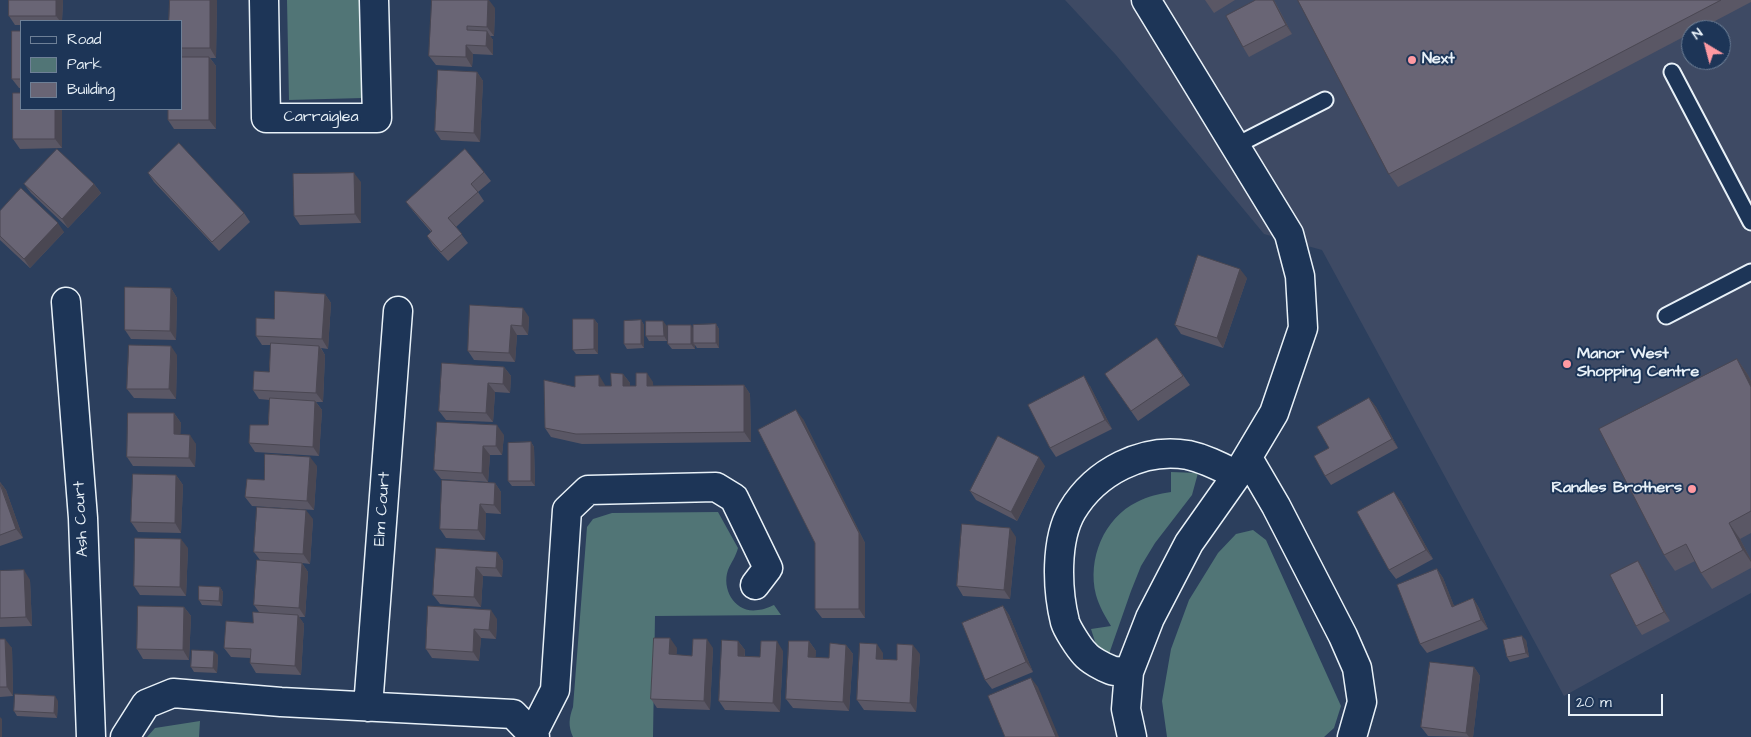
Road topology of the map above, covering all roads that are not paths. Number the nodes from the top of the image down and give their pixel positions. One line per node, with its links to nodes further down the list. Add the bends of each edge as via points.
1 (264, 0): 2 (street, Carraiglea, via 266,118 377,118)
2 (374, 0)
3 (1146, 0): 6 (street)
4 (1672, 72): 7 (lane)
5 (1325, 100): 6 (lane)
6 (1235, 146): 12 (street, via 1289,234 1300,276 1303,328 1274,413)
7 (1751, 222)
8 (1751, 272): 11 (lane)
9 (66, 302): 17 (street, Ash Court, via 83,518)
10 (398, 312): 15 (street, Elm Court)
11 (1666, 316)
12 (1242, 466): 14 (street, via 1189,543 1150,618); 14 (street, via 1187,455 1155,454 1123,464 1097,480 1072,511 1061,541 1059,584 1066,624 1085,655 1112,670); 20 (street, via 1276,506 1357,668 1362,702)
13 (755, 585): 16 (street, via 768,568 734,498 716,487 588,490 567,510 555,690)
14 (1129, 672): 19 (street, via 1126,709)
15 (368, 707): 16 (street, via 513,714); 18 (street, via 173,693 146,704)
16 (533, 736)
17 (91, 737)
18 (125, 737)
19 (1132, 737)
20 (1352, 737)

